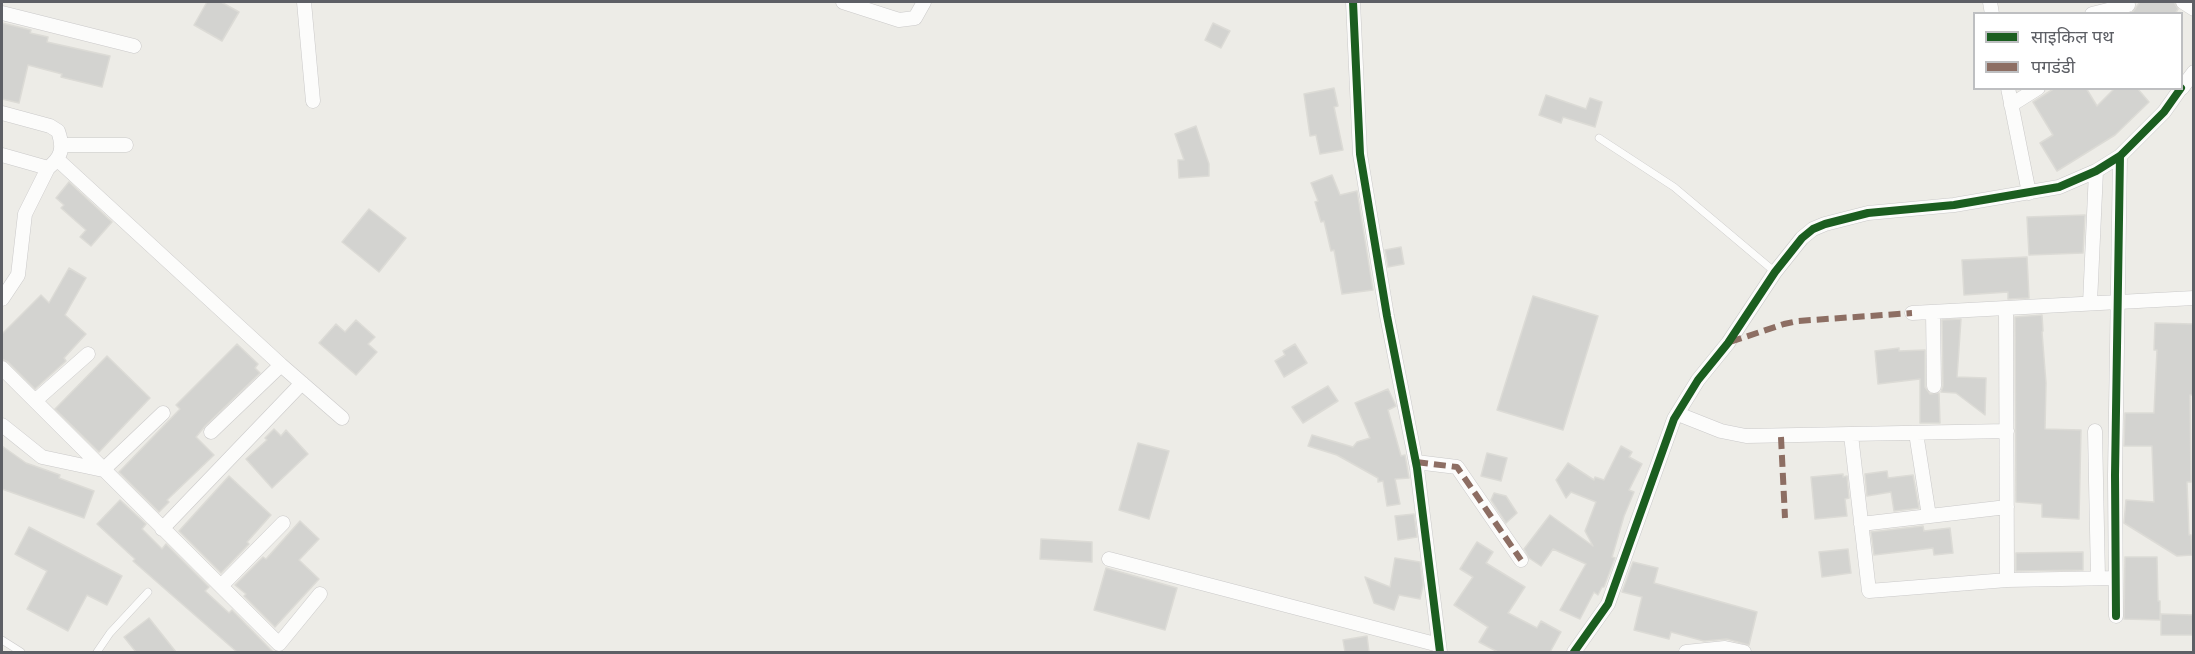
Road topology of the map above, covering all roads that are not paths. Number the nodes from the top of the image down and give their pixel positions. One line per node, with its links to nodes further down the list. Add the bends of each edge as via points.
1 (304, 2): 17 (street)
2 (843, 2): 3 (street, via 899,20 915,18)
3 (924, 2)
4 (1353, 2): 51 (street, via 1360,154)
5 (2183, 2): 8 (street)
6 (2, 3): 10 (street)
7 (2127, 7): 9 (street)
8 (2193, 9)
9 (2102, 12)
10 (7, 15): 11 (street)
11 (134, 46)
12 (2193, 72): 13 (street)
13 (2183, 85)
14 (2008, 90): 18 (street)
15 (2035, 90): 18 (street)
16 (2180, 90): 24 (street, via 2164,112)
17 (313, 101)
18 (2011, 105): 27 (street)
19 (2, 113): 21 (street, via 50,126 58,131)
20 (1599, 138): 28 (lane, via 1674,187)
21 (63, 145): 22 (street); 25 (street)
22 (126, 145)
23 (2, 155): 25 (street)
24 (2120, 156): 26 (street); 31 (street)
25 (53, 164): 30 (street, via 25,214 18,275); 37 (street)
26 (2096, 171): 27 (street, via 2060,187); 32 (street)
27 (2029, 193): 28 (street, via 1868,213 1825,224 1802,238)
28 (1774, 272): 43 (street)
29 (2193, 298): 31 (street)
30 (2, 299)
31 (2119, 302): 32 (street); 61 (street)
32 (2090, 303): 33 (street)
33 (2006, 308): 34 (street); 46 (street)
34 (1933, 312): 35 (street); 40 (street)
35 (1912, 313)
36 (88, 354): 41 (street)
37 (281, 365): 39 (street); 48 (street)
38 (2, 368): 41 (street)
39 (302, 383): 44 (street); 57 (street)
40 (1934, 386)
41 (36, 400): 52 (street)
42 (163, 413): 52 (street)
43 (1678, 414): 50 (street, via 1746,436); 71 (street, via 1608,604)
44 (342, 418)
45 (2, 425): 52 (street, via 42,457)
46 (2007, 431): 49 (street); 53 (street)
47 (2095, 431): 60 (street)
48 (211, 432)
49 (1916, 434): 50 (street); 54 (street)
50 (1851, 435): 56 (street)
51 (1416, 462): 59 (street, via 1457,466); 68 (street)
52 (103, 470): 57 (street)
53 (2007, 507): 54 (street); 62 (street)
54 (1929, 516): 56 (street)
55 (283, 523): 63 (street)
56 (1861, 524): 62 (street, via 1869,591)
57 (162, 529): 63 (street)
58 (1109, 559): 68 (street)
59 (1521, 560)
60 (2098, 578): 61 (street); 62 (street)
61 (2115, 578): 66 (street)
62 (2007, 580)
63 (221, 586): 65 (street, via 279,644)
64 (148, 592): 70 (lane)
65 (320, 594)
66 (2116, 616)
67 (2, 640): 69 (lane)
68 (1440, 649)
69 (21, 652)
70 (97, 652)
71 (1574, 652)
72 (1686, 652): 73 (street, via 1725,648)
73 (1744, 652)

